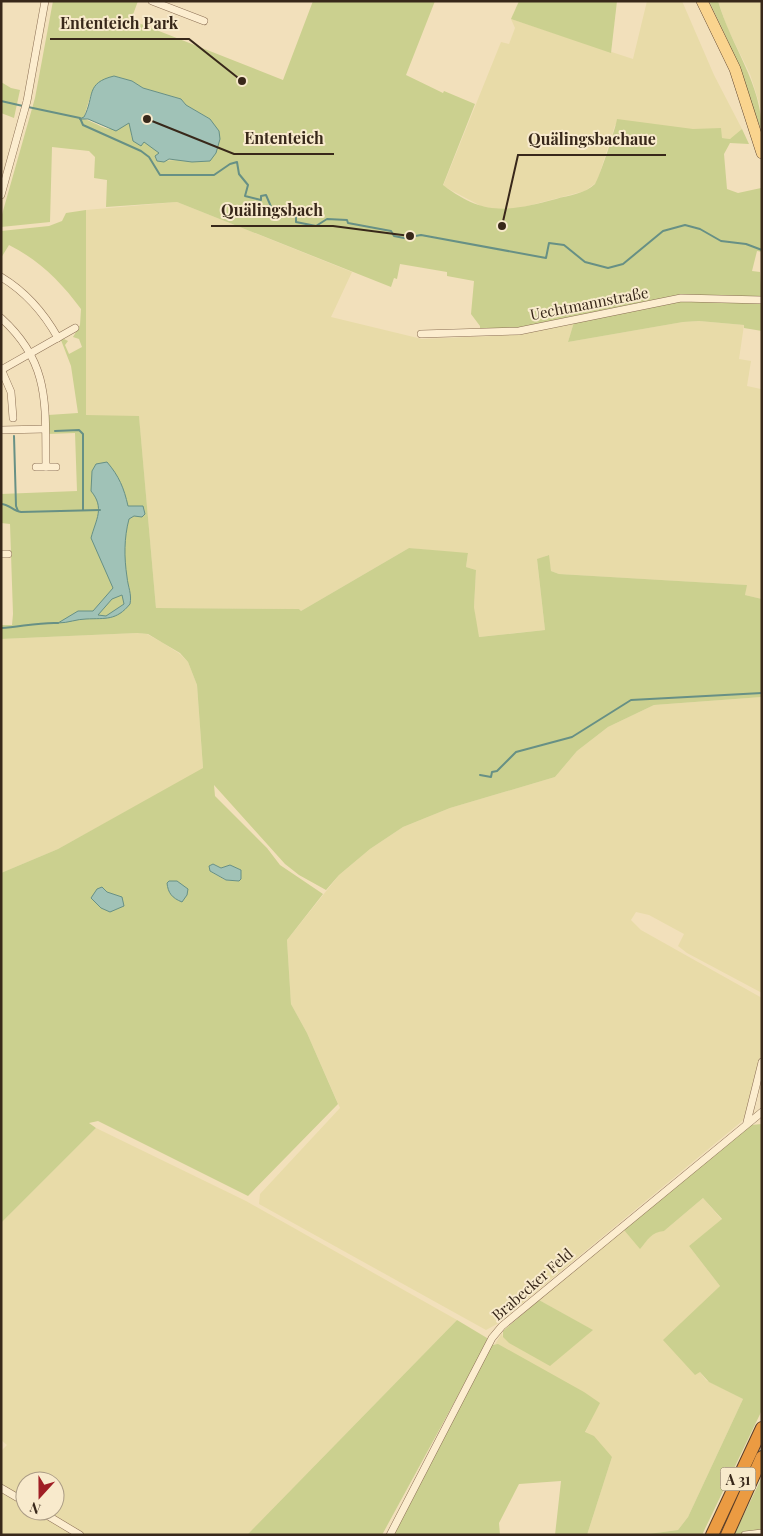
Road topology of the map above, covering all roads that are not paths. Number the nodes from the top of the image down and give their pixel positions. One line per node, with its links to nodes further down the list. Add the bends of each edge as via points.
1 (45, 1): 6 (street, via 27,101)
2 (152, 1): 4 (street)
3 (702, 1): 5 (main road, via 734,69)
4 (204, 21)
5 (762, 153)
6 (1, 195)
7 (1, 277): 12 (street, via 26,295)
8 (762, 300): 11 (street, Uechtmannstraße, via 682,298 519,331)
9 (1, 318): 13 (street, via 16,332)
10 (75, 328): 12 (street)
11 (421, 334)
12 (58, 338): 13 (street)
13 (30, 353): 14 (street); 16 (street, via 45,398)
14 (1, 369): 15 (street, via 11,392)
15 (13, 418)
16 (45, 429): 17 (street); 19 (street)
17 (1, 430)
18 (36, 467): 19 (street)
19 (46, 467): 20 (street)
20 (56, 467)
21 (762, 1062): 23 (street)
22 (762, 1112): 23 (street, Brabecker Feld)
23 (747, 1122): 32 (street, Brabecker Feld, via 502,1326 492,1338)
24 (762, 1428): 33 (highway, A 31)
25 (762, 1457): 34 (highway, A 31)
26 (1, 1488): 27 (street)
27 (15, 1496)
28 (57, 1521): 31 (street)
29 (762, 1533): 30 (street)
30 (752, 1534): 35 (street)
31 (80, 1535)
32 (390, 1535)
33 (712, 1535)
34 (727, 1535)
35 (745, 1535)

